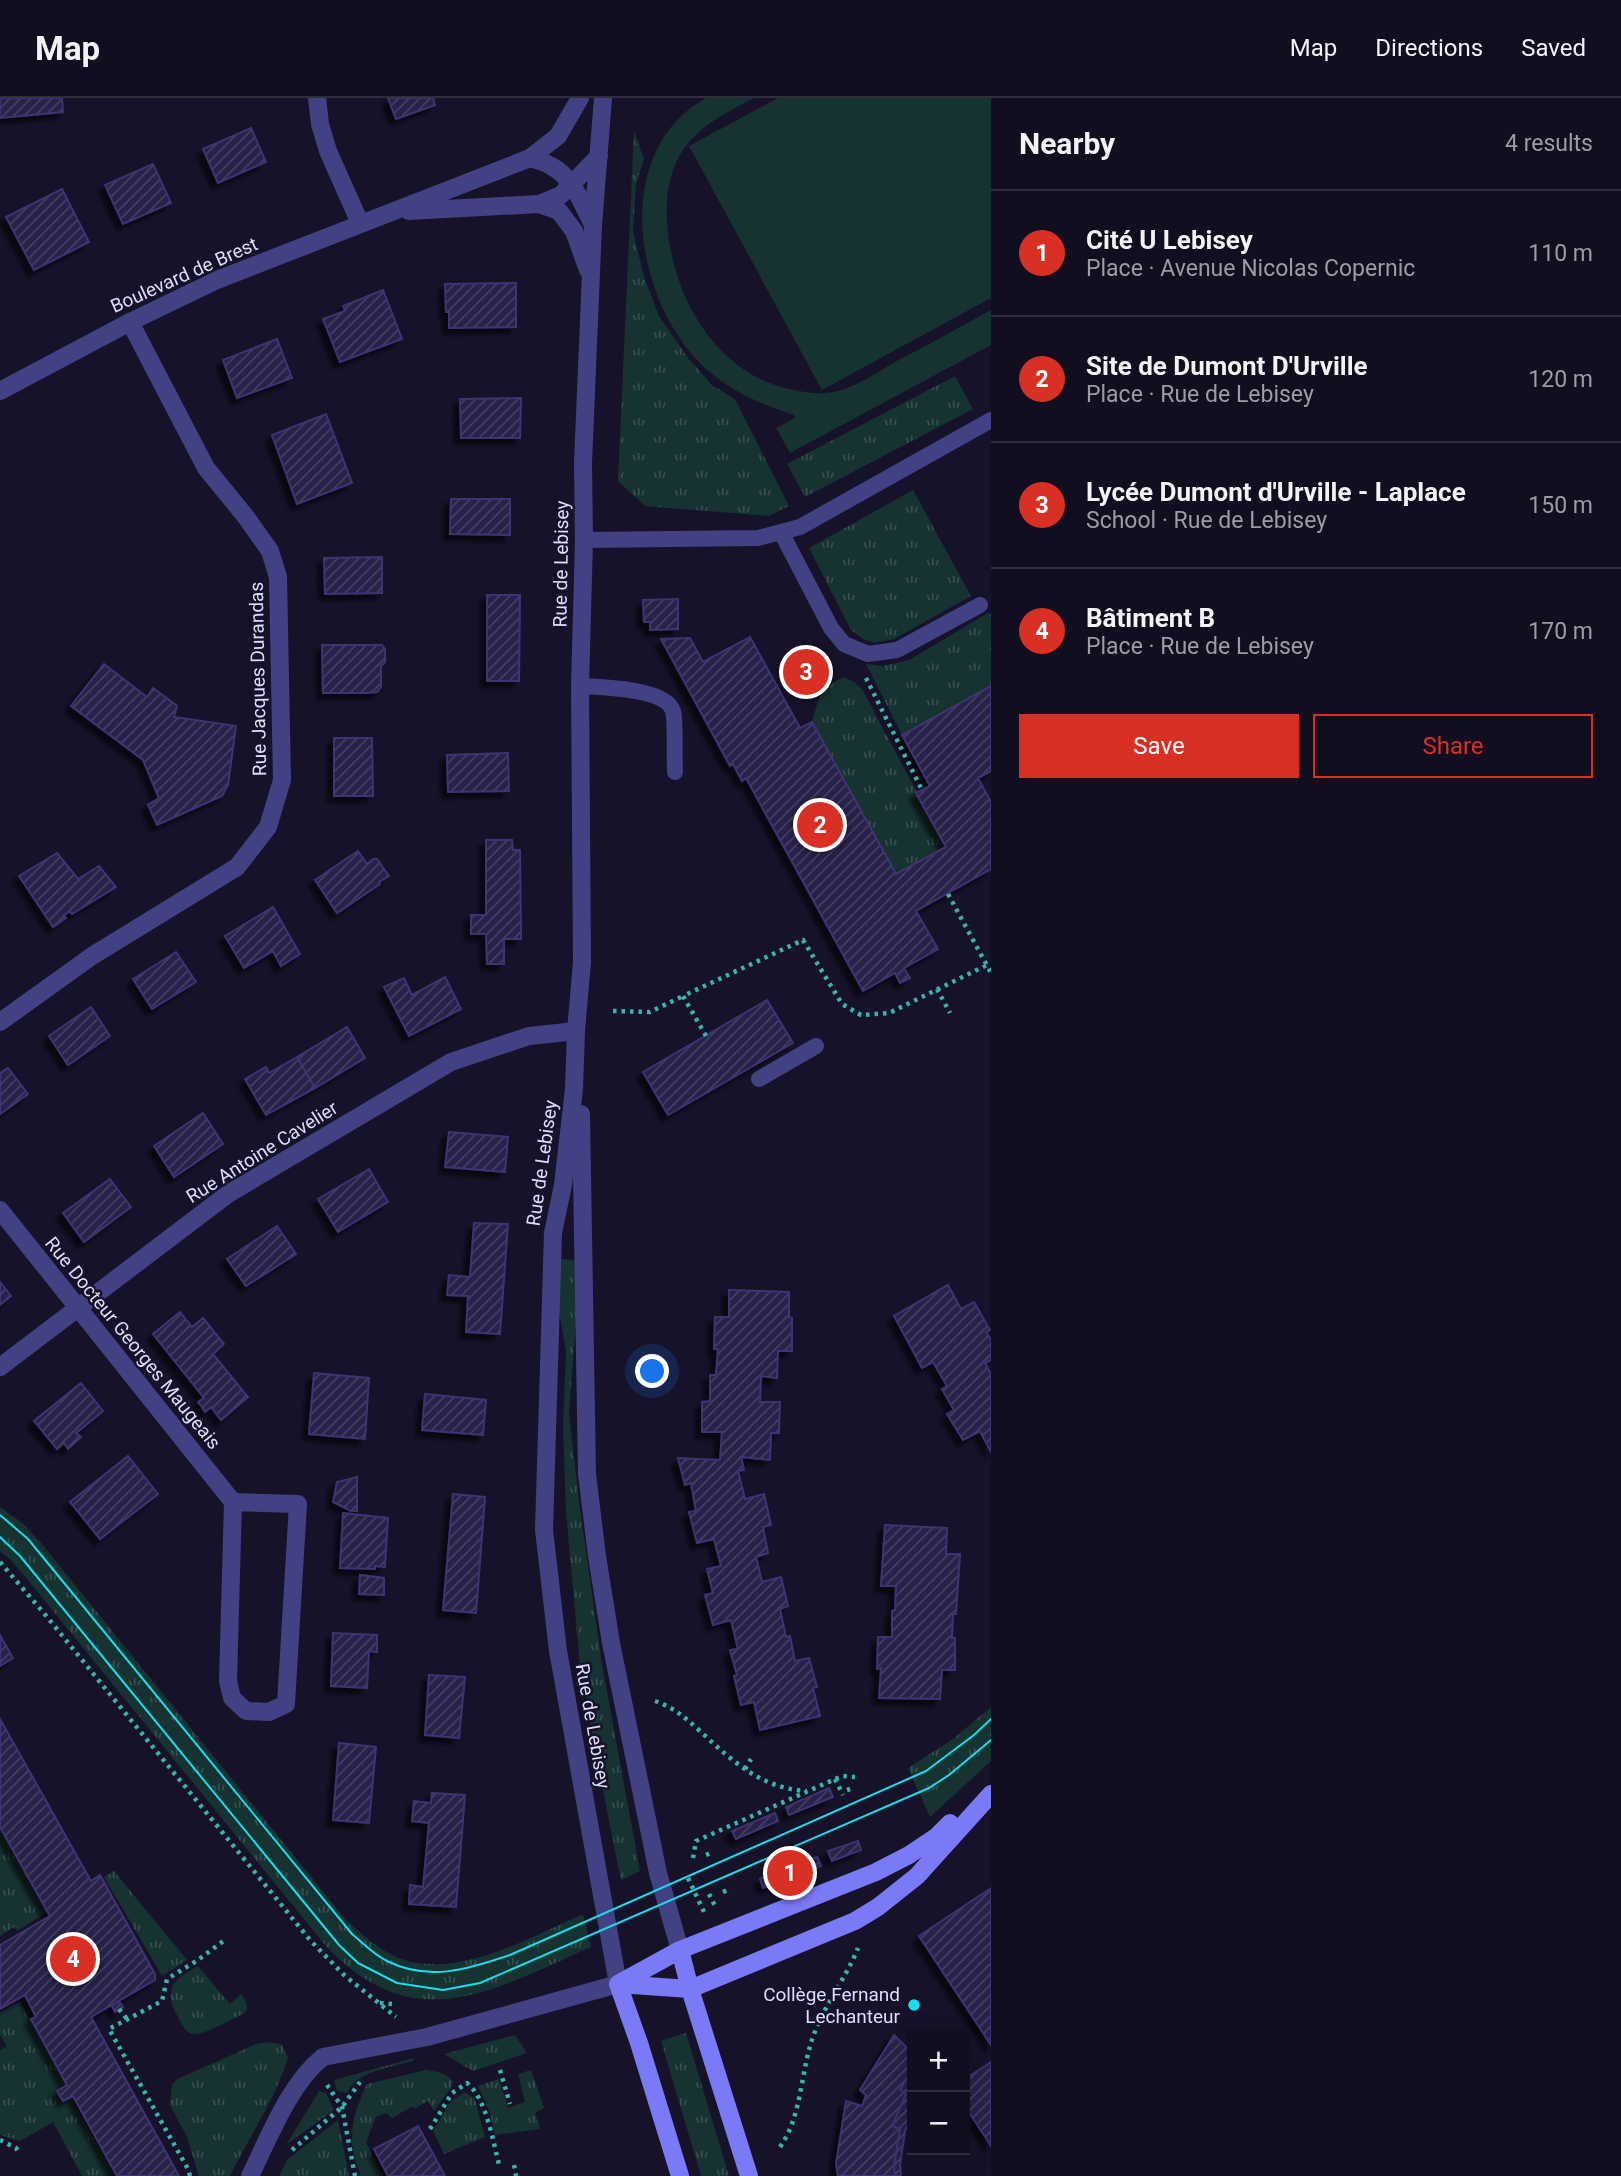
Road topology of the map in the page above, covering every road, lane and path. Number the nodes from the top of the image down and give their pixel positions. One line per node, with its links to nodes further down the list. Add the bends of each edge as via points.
1 (317, 98): 9 (street, via 328,150)
2 (580, 98): 5 (street, Boulevard de Brest, via 558,136)
3 (603, 98): 4 (street, Rue de Lebisey)
4 (600, 156): 6 (street, Boulevard de Brest); 10 (street, Rue de Lebisey)
5 (530, 158): 6 (street, via 554,167); 8 (street, Boulevard de Brest)
6 (570, 184): 7 (street, Boulevard de Brest, via 561,195); 10 (street)
7 (539, 204): 8 (street, Boulevard de Brest); 11 (street, via 559,211 574,231)
8 (391, 212): 9 (street, Boulevard de Brest)
9 (360, 223): 12 (street, Boulevard de Brest, via 217,280)
10 (593, 225): 11 (street, Rue de Lebisey)
11 (591, 279): 16 (street, Rue de Lebisey)
12 (130, 321): 13 (street, Boulevard de Brest); 29 (street, Rue Jacques Durandas, via 206,468 270,551 278,576 282,780 268,827 237,867 92,956)
13 (0, 391)
14 (991, 421): 15 (lane, via 800,527)
15 (781, 532): 16 (lane, via 758,538); 18 (lane, via 831,628)
16 (584, 540): 19 (street, Rue de Lebisey)
17 (980, 605): 18 (lane, via 897,650 868,653)
18 (850, 646): 21 (path)
19 (580, 686): 20 (lane, via 625,689 665,699 673,710); 30 (street, Rue de Lebisey, via 582,962)
20 (675, 772)
21 (922, 790)
22 (948, 894): 23 (path)
23 (986, 965): 24 (path); 25 (path)
24 (991, 973)
25 (937, 989): 26 (path, via 888,1013 861,1015 842,1004 803,940); 28 (path)
26 (683, 996): 27 (path, via 650,1012); 31 (path)
27 (613, 1011)
28 (950, 1013)
29 (0, 1022)
30 (576, 1031): 35 (street, Rue Antoine Cavelier, via 529,1036 451,1062 228,1194); 56 (street, Rue de Lebisey, via 587,1474 611,1643 658,1873); 57 (street, Rue de Lebisey, via 574,1089 553,1233 544,1530 558,1651)
31 (706, 1036)
32 (816, 1046): 33 (lane)
33 (759, 1079)
34 (0, 1210): 35 (street, Rue Docteur Georges Maugeais)
35 (77, 1307): 36 (street, Rue Antoine Cavelier); 37 (street, Rue Docteur Georges Maugeais)
36 (0, 1367)
37 (233, 1502): 37 (street, via 228,1681 232,1698 246,1711 269,1712 286,1704 298,1504)
38 (0, 1562): 59 (path, via 310,1940)
39 (655, 1701): 41 (path, via 673,1707)
40 (751, 1759): 41 (path)
41 (745, 1769): 44 (path, via 775,1786)
42 (856, 1777): 43 (path)
43 (835, 1779): 44 (path); 45 (path)
44 (808, 1791): 49 (path, via 696,1841)
45 (847, 1791)
46 (991, 1793): 56 (main road, via 963,1810 927,1843 877,1872); 58 (main road, via 917,1875 878,1908 832,1932)
47 (713, 1852): 48 (path)
48 (706, 1855)
49 (693, 1858)
50 (730, 1889): 51 (path)
51 (723, 1892)
52 (709, 1895): 53 (path)
53 (715, 1906)
54 (226, 1939): 62 (path, via 167,1979 162,2001)
55 (859, 1944): 71 (path, via 813,2035 796,2114)
56 (680, 1951): 57 (main road); 58 (main road, Rue de Lebisey)
57 (618, 1984): 58 (main road); 63 (street); 80 (main road)
58 (690, 1989): 81 (main road, Rue de Lebisey)
59 (378, 2003): 60 (path); 63 (path)
60 (393, 2004)
61 (119, 2009): 62 (path)
62 (127, 2020): 76 (path, via 109,2029)
63 (427, 2037): 64 (street, via 323,2057)
64 (310, 2068): 68 (path); 77 (street)
65 (500, 2070): 67 (path)
66 (360, 2082): 68 (path)
67 (510, 2104)
68 (342, 2108): 73 (path); 78 (path)
69 (430, 2129): 75 (path, via 452,2093 467,2083 485,2113)
70 (0, 2140): 72 (path)
71 (780, 2147)
72 (19, 2153)
73 (282, 2159)
74 (514, 2165): 79 (path)
75 (500, 2168)
76 (190, 2176)
77 (250, 2176)
78 (355, 2176)
79 (516, 2176)
80 (680, 2176)
81 (748, 2176)

